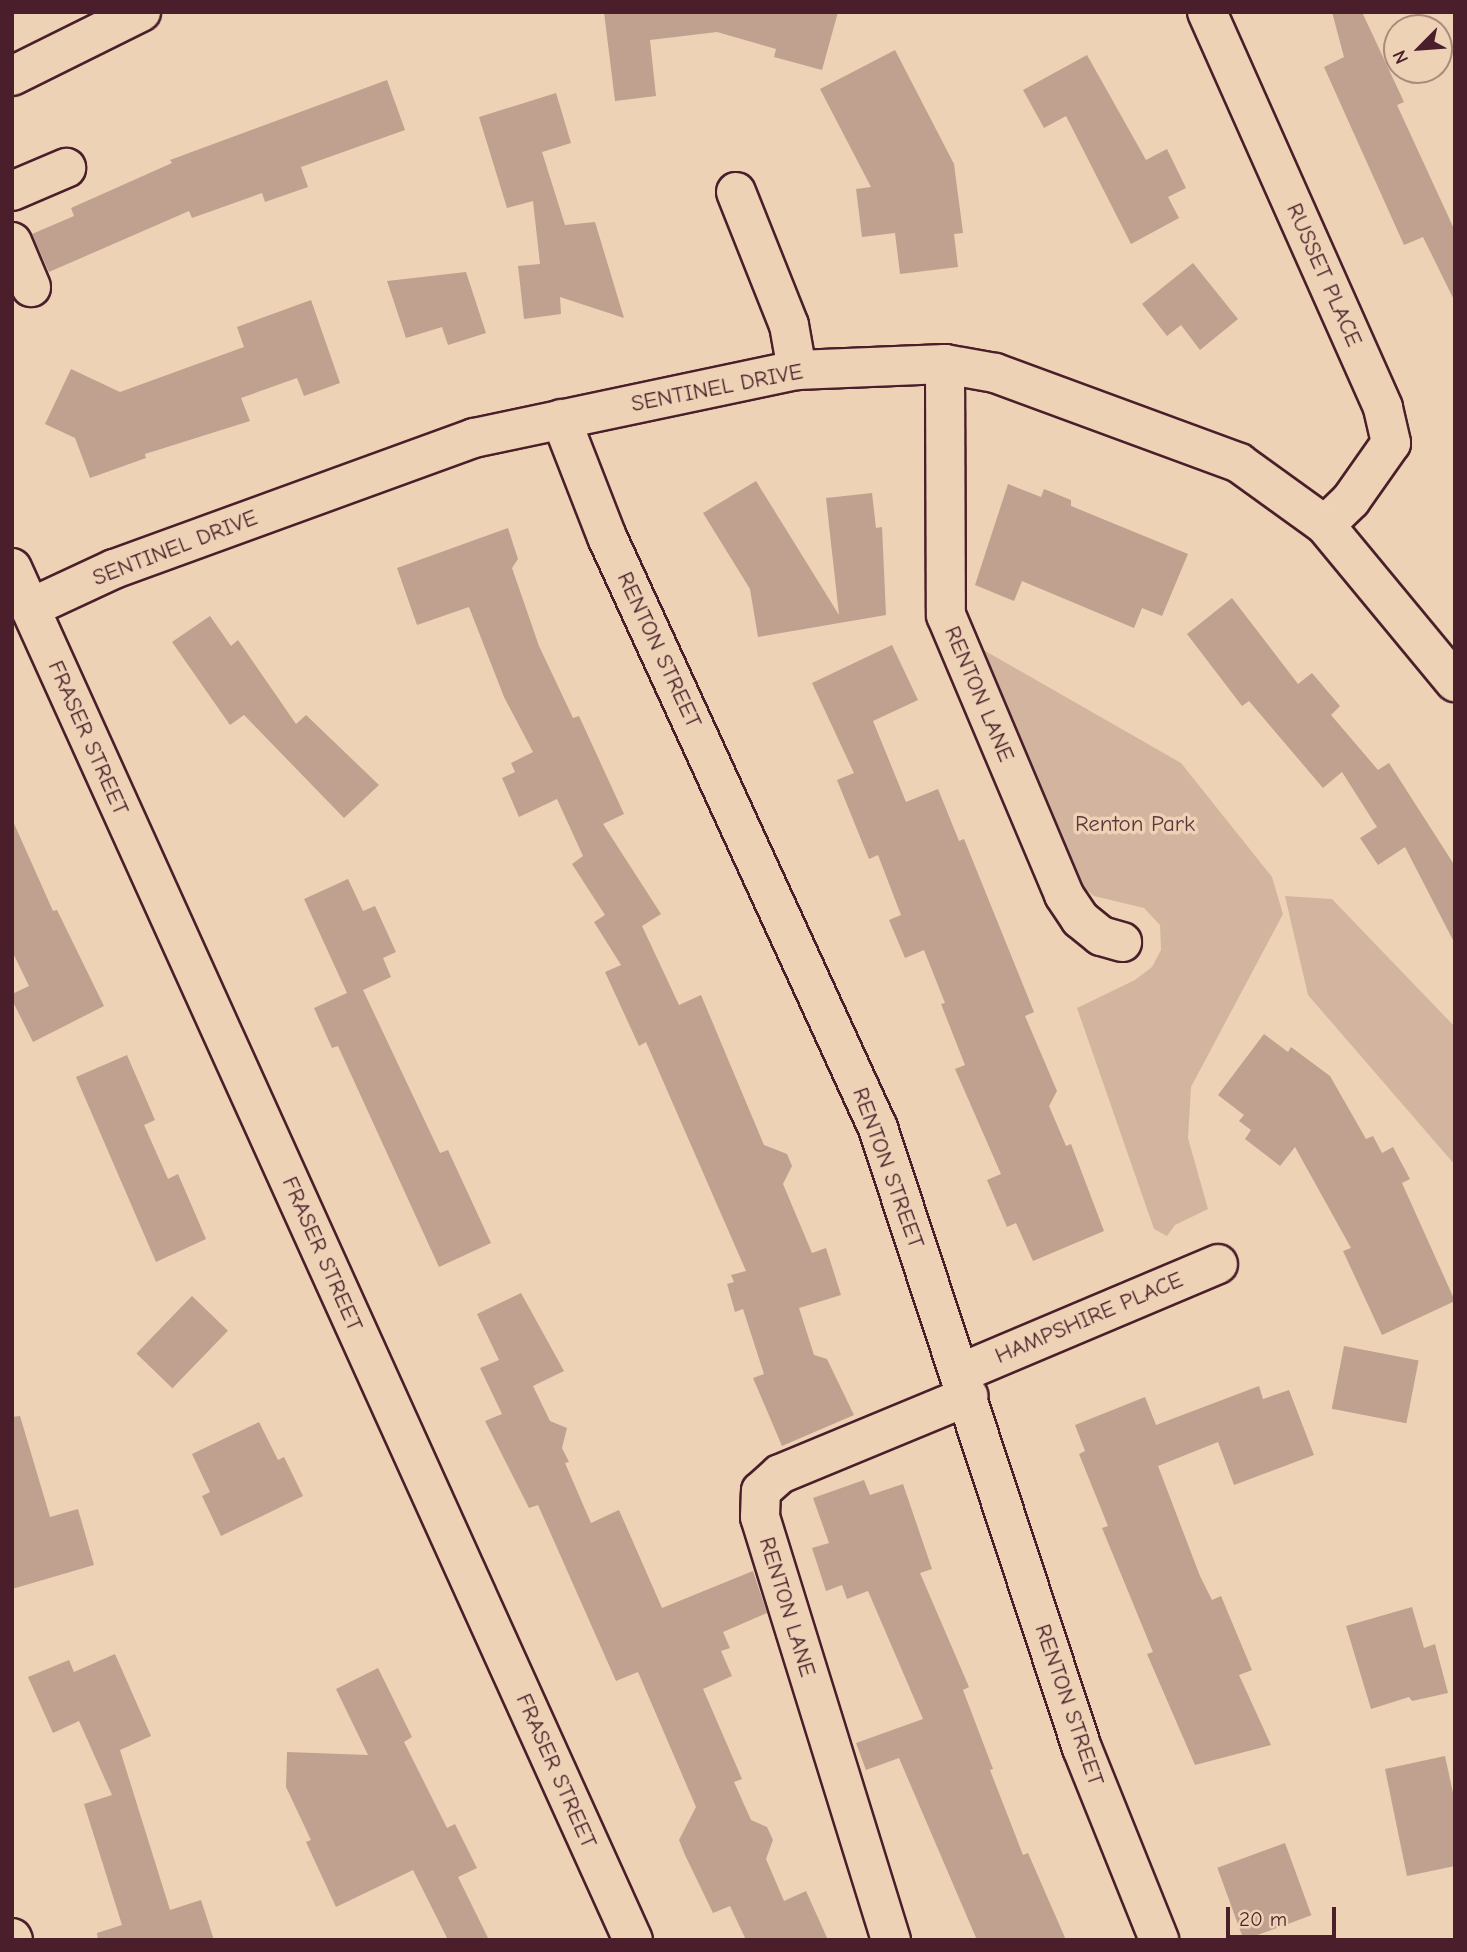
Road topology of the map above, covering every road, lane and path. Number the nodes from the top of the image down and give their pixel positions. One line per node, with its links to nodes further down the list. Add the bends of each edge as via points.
1 (141, 12): 3 (main road)
2 (1208, 12): 12 (main road, RUSSET PLACE, via 1383,408 1391,443 1351,500)
3 (12, 76)
4 (66, 168): 5 (main road)
5 (12, 191)
6 (736, 192): 10 (main road, via 789,325)
7 (12, 242): 8 (main road)
8 (32, 287)
9 (945, 364): 10 (main road, SENTINEL DRIVE); 12 (main road, SENTINEL DRIVE, via 995,373 1239,463); 16 (main road, RENTON LANE, via 946,615 1064,895 1080,919 1101,936)
10 (797, 370): 11 (main road, SENTINEL DRIVE)
11 (561, 419): 14 (main road, SENTINEL DRIVE, via 474,438 114,569); 18 (main road, RENTON STREET, via 607,537 878,1128)
12 (1325, 525): 15 (main road, SENTINEL DRIVE)
13 (12, 568): 14 (main road, FRASER STREET)
14 (30, 608): 19 (main road, FRASER STREET)
15 (1455, 682)
16 (1122, 942)
17 (1218, 1264): 18 (main road, HAMPSHIRE PLACE)
18 (964, 1385): 20 (main road, RENTON LANE, via 780,1474 761,1491 760,1517); 21 (main road, RENTON STREET, via 1082,1748)
19 (633, 1940)
20 (891, 1940)
21 (1159, 1940)

